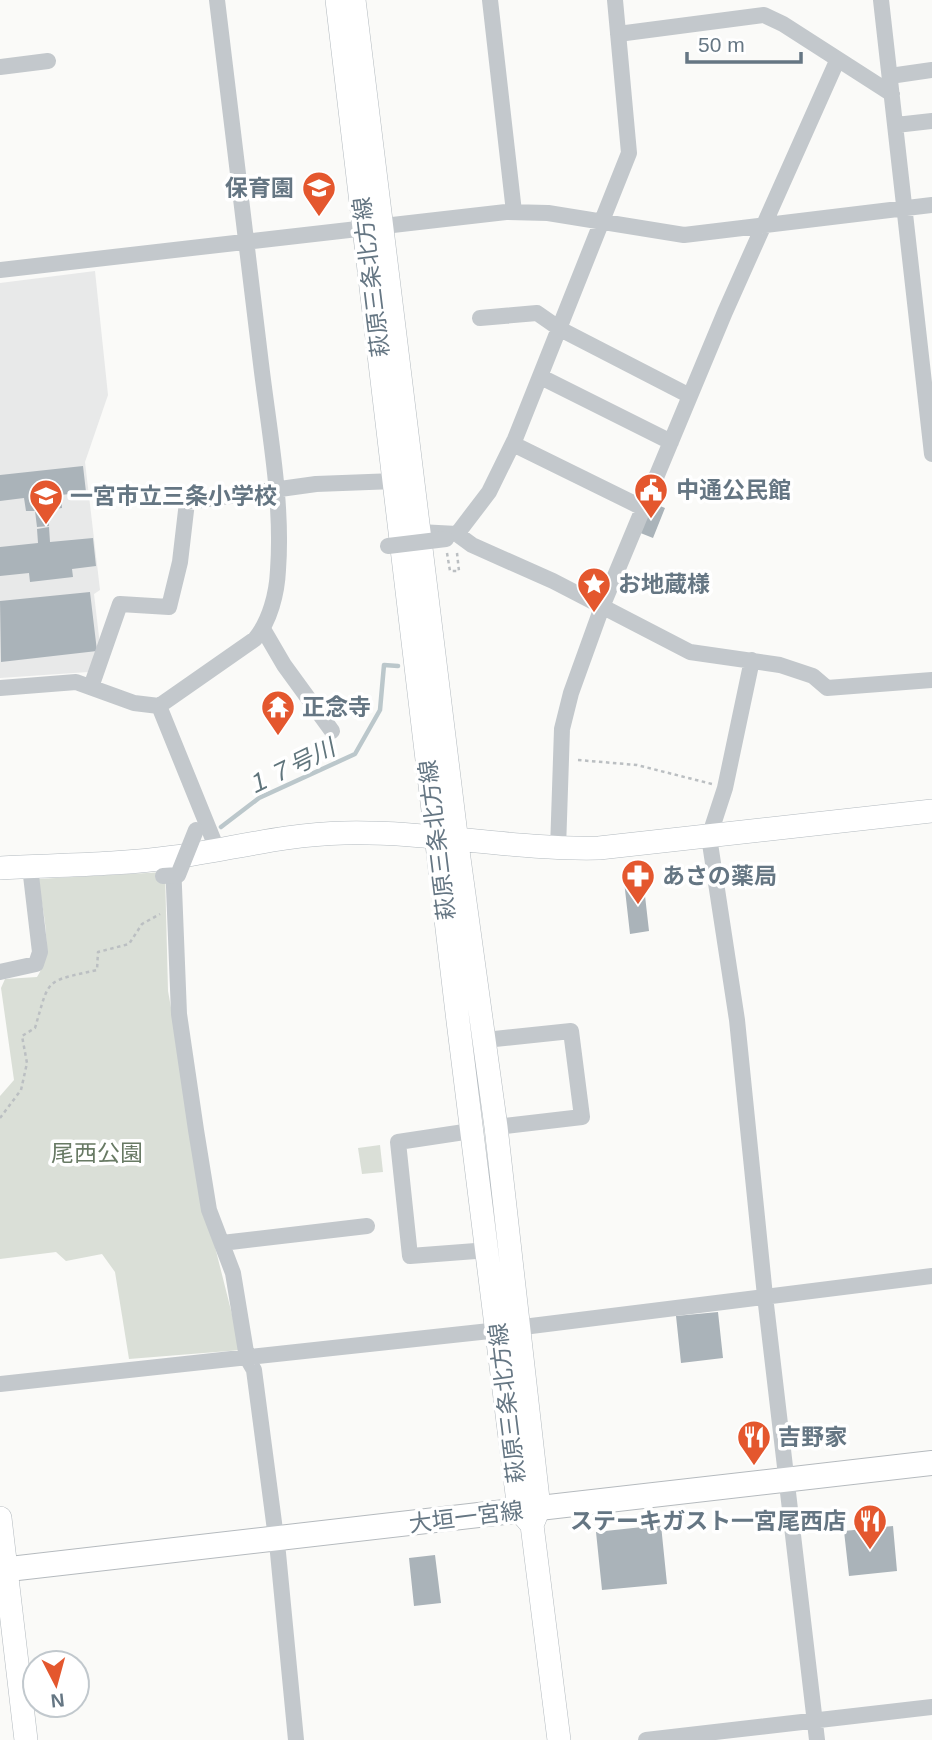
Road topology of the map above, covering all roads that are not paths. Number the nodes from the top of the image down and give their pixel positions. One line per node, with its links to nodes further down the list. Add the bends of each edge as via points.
1 (217, 0): 22 (street)
2 (337, 0): 21 (main road, 萩原三条北方線)
3 (354, 0): 21 (main road, 萩原三条北方線)
4 (490, 0): 18 (street)
5 (615, 0): 7 (street)
6 (881, 0): 12 (street)
7 (618, 34): 9 (street, via 764,15); 19 (street, via 629,153)
8 (48, 61): 10 (street)
9 (837, 61): 13 (street); 20 (street)
10 (0, 67)
11 (932, 70): 12 (street)
12 (890, 76): 13 (street)
13 (892, 94): 15 (street)
14 (932, 121): 15 (street)
15 (896, 125): 17 (street)
16 (932, 205): 17 (street)
17 (905, 208): 20 (street); 30 (street)
18 (514, 212): 19 (street); 21 (street)
19 (601, 221): 20 (street, via 684,235); 25 (street)
20 (764, 224): 27 (street)
21 (373, 228): 22 (street); 31 (main road, 萩原三条北方線); 34 (main road, 萩原三条北方線)
22 (247, 242): 23 (street); 32 (street)
23 (0, 270)
24 (480, 318): 25 (street, via 537,313)
25 (560, 328): 26 (street); 27 (street)
26 (541, 377): 28 (street); 29 (street)
27 (690, 396): 28 (street)
28 (671, 442): 33 (street)
29 (513, 444): 33 (street); 35 (street, via 489,492)
30 (932, 454)
31 (395, 481): 32 (street); 48 (main road, 萩原三条北方線)
32 (275, 488): 38 (street, via 278,571); 41 (street, via 187,502 169,607 120,604)
33 (643, 508): 37 (street)
34 (419, 532): 35 (street); 48 (main road, 萩原三条北方線)
35 (453, 541): 36 (street, bridge); 37 (street, via 472,545)
36 (388, 546)
37 (602, 607): 39 (street, via 690,652); 50 (street, via 570,693 562,729)
38 (263, 629): 43 (street); 44 (street)
39 (752, 660): 40 (street, via 813,676 827,688); 47 (street, via 725,788)
40 (932, 680)
41 (92, 687): 42 (street, via 76,682); 43 (street, via 134,703)
42 (0, 688)
43 (159, 706): 49 (street)
44 (332, 731)
45 (932, 811): 47 (main road)
46 (196, 830): 52 (street, bridge, via 178,875)
47 (709, 837): 50 (main road); 62 (street, via 737,1020)
48 (447, 840): 49 (main road, via 343,833); 50 (main road); 55 (main road, 萩原三条北方線); 57 (main road, 萩原三条北方線)
49 (217, 849): 52 (main road)
50 (558, 849)
51 (30, 867): 52 (main road); 53 (main road); 54 (street, via 40,952 36,964)
52 (168, 867): 59 (street, via 179,1014 209,1210)
53 (0, 868)
54 (0, 972)
55 (485, 1040): 56 (main road, 萩原三条北方線); 56 (street, via 571,1031 582,1118)
56 (496, 1127): 63 (main road, 萩原三条北方線)
57 (471, 1131): 60 (main road, 萩原三条北方線); 60 (street, via 398,1142 410,1256)
58 (368, 1226): 59 (street)
59 (222, 1243): 64 (street, via 233,1273)
60 (489, 1250): 63 (main road, 萩原三条北方線)
61 (932, 1276): 62 (street)
62 (765, 1296): 63 (street); 68 (street)
63 (508, 1329): 64 (street); 69 (main road, 萩原三条北方線)
64 (247, 1358): 65 (street); 71 (street, via 254,1370)
65 (0, 1384)
66 (932, 1463): 68 (main road, 大垣一宮線)
67 (932, 1478): 68 (main road, 大垣一宮線)
68 (787, 1489): 69 (main road, 大垣一宮線); 74 (street)
69 (530, 1515): 71 (main road, 大垣一宮線); 77 (main road, 萩原三条北方線)
70 (0, 1518): 72 (main road)
71 (276, 1546): 72 (main road, 大垣一宮線); 76 (street)
72 (3, 1577): 75 (main road)
73 (932, 1706): 74 (street)
74 (815, 1720): 78 (street); 79 (street)
75 (26, 1740)
76 (296, 1740)
77 (559, 1740)
78 (646, 1740)
79 (817, 1740)

